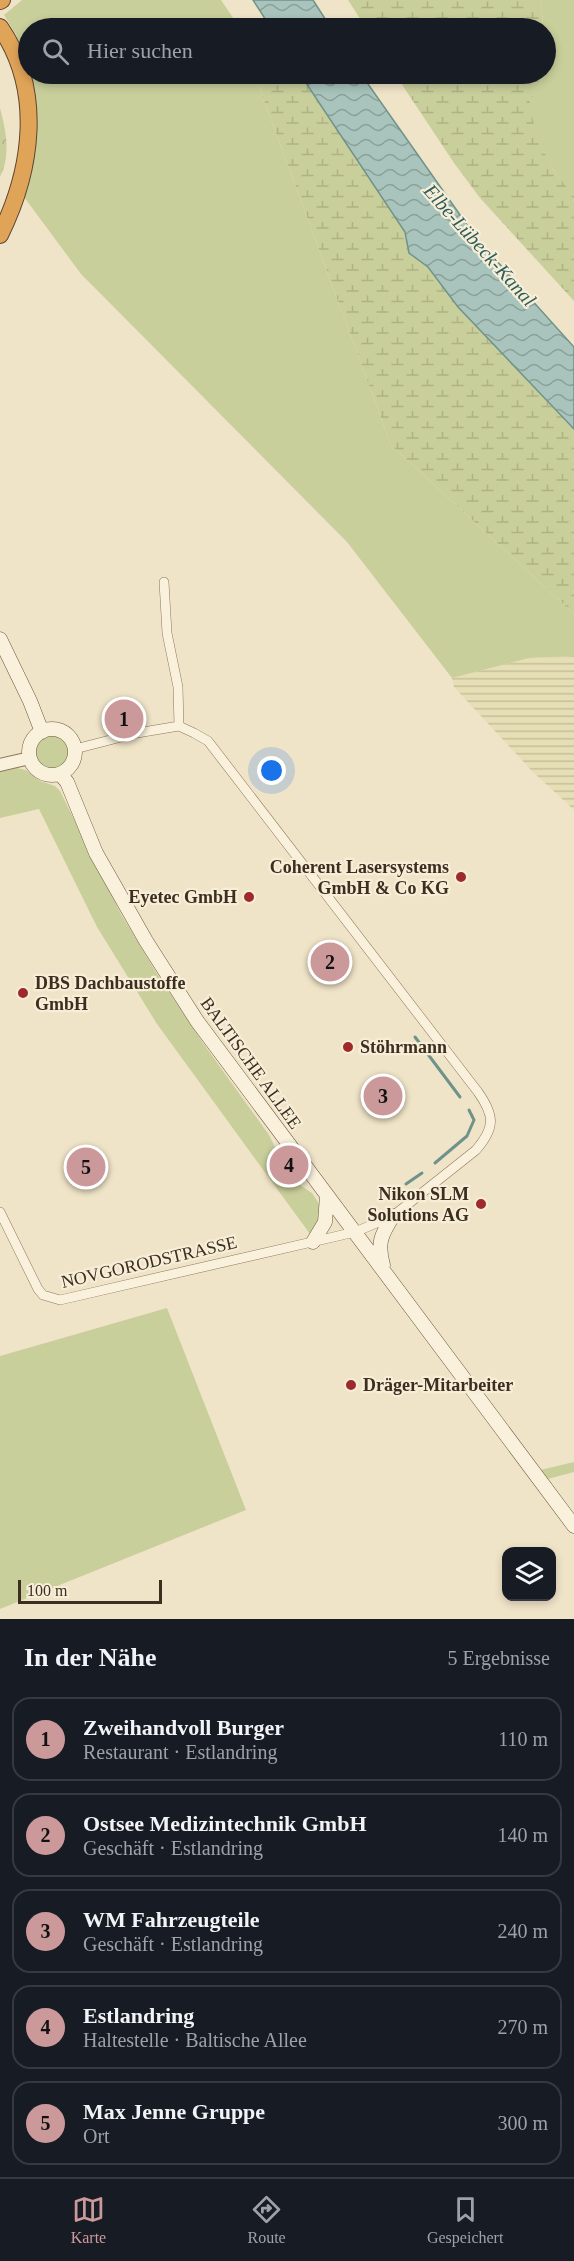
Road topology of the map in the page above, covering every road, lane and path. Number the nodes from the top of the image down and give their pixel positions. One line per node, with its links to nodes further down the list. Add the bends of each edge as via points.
1 (0, 28): 2 (highway)
2 (18, 64)
3 (24, 84): 4 (highway, via 30,126 26,160 21,184)
4 (0, 235)
5 (164, 582): 7 (street, via 167,633 178,687)
6 (0, 639): 8 (main road)
7 (179, 726): 9 (street); 15 (street, NOVGORODSTRASSE, via 208,741 490,1112 491,1125 476,1150)
8 (42, 732): 9 (main road, via 56,729 65,733); 10 (main road, via 32,741)
9 (75, 749): 12 (main road, via 72,765)
10 (30, 758): 11 (street); 12 (main road, via 40,772)
11 (0, 765)
12 (60, 774): 13 (main road, BALTISCHE ALLEE, via 67,782 96,853 159,961 197,1021)
13 (327, 1196): 16 (main road, BALTISCHE ALLEE); 17 (main road, via 325,1222)
14 (0, 1212): 17 (street, NOVGORODSTRASSE, via 38,1289 60,1300)
15 (393, 1216): 16 (street, NOVGORODSTRASSE); 18 (main road, via 383,1232 379,1250)
16 (355, 1232): 17 (street, NOVGORODSTRASSE); 18 (main road, BALTISCHE ALLEE)
17 (313, 1242)
18 (387, 1275): 19 (main road, BALTISCHE ALLEE)
19 (574, 1526)

